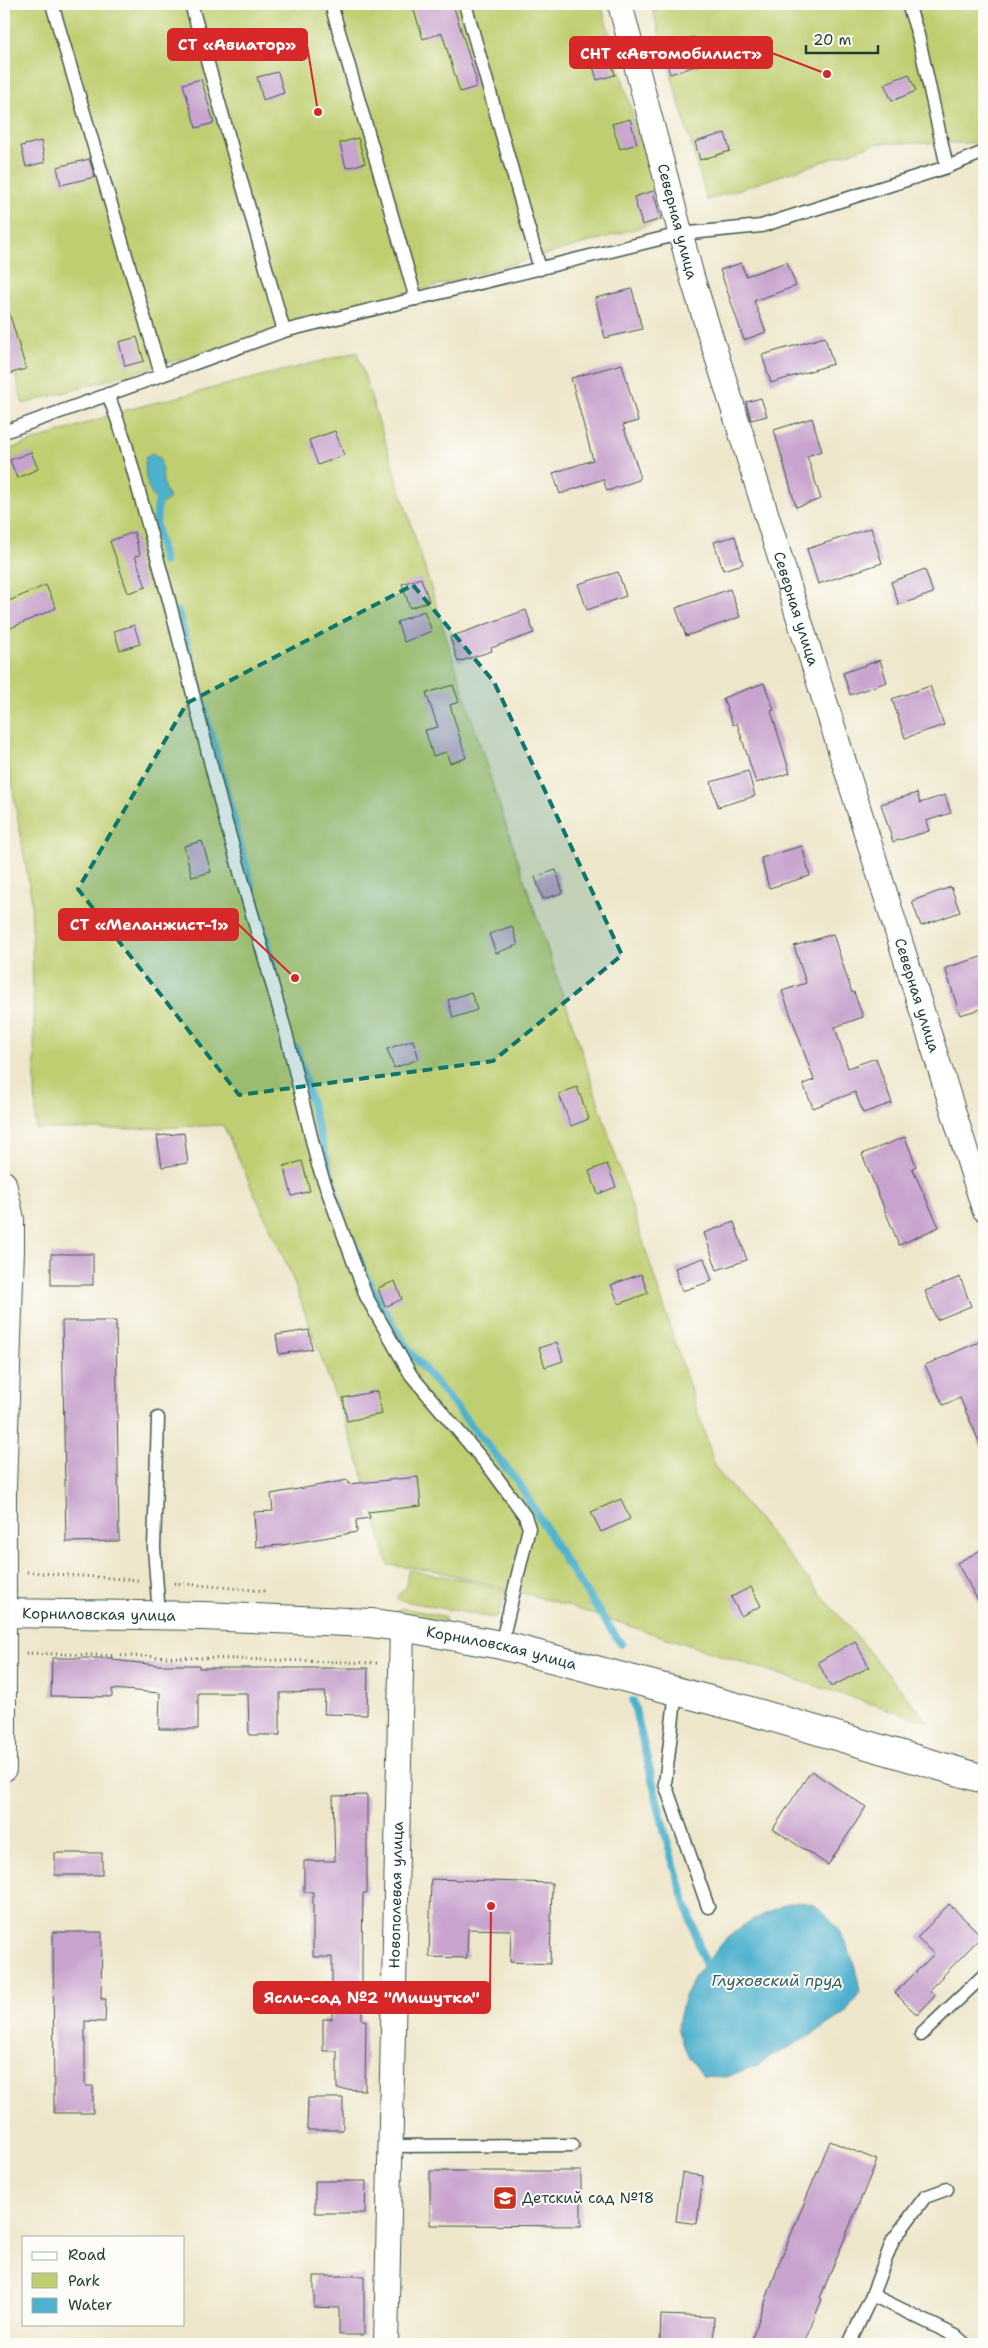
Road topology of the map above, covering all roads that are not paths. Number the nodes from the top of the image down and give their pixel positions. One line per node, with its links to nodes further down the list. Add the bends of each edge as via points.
1 (52, 4): 13 (lane)
2 (191, 4): 12 (lane)
3 (331, 4): 11 (lane)
4 (465, 4): 10 (lane)
5 (620, 4): 9 (street, Северная улица)
6 (908, 4): 8 (lane, via 918,35)
7 (984, 152): 8 (lane)
8 (947, 167): 9 (lane, via 761,226)
9 (680, 234): 10 (lane); 17 (street, Северная улица)
10 (540, 269): 11 (lane)
11 (416, 299): 12 (lane)
12 (284, 331): 13 (lane)
13 (161, 374): 14 (lane)
14 (108, 394): 15 (lane); 22 (lane, via 125,441 170,604 223,812 286,1033 318,1164 366,1296 411,1374 494,1472 525,1516 529,1528)
15 (4, 432)
16 (4, 1183): 19 (street, via 12,1219 12,1309 4,1488)
17 (984, 1210)
18 (158, 1418): 20 (lane, via 154,1548)
19 (5, 1613): 20 (street, Корниловская улица); 24 (street)
20 (159, 1615): 21 (street, Корниловская улица)
21 (402, 1627): 22 (street, Корниловская улица); 30 (street, Новополевая улица)
22 (501, 1645): 23 (street, Корниловская улица)
23 (676, 1691): 25 (street, Корниловская улица); 26 (lane, via 665,1784)
24 (4, 1769)
25 (984, 1780)
26 (708, 1907)
27 (984, 1976): 28 (lane)
28 (921, 2035)
29 (573, 2145): 30 (lane)
30 (392, 2146): 33 (street, Новополевая улица)
31 (947, 2189): 32 (lane, via 925,2196 893,2240)
32 (872, 2295): 34 (lane); 35 (lane, via 956,2336)
33 (386, 2344)
34 (849, 2344)
35 (965, 2344)

